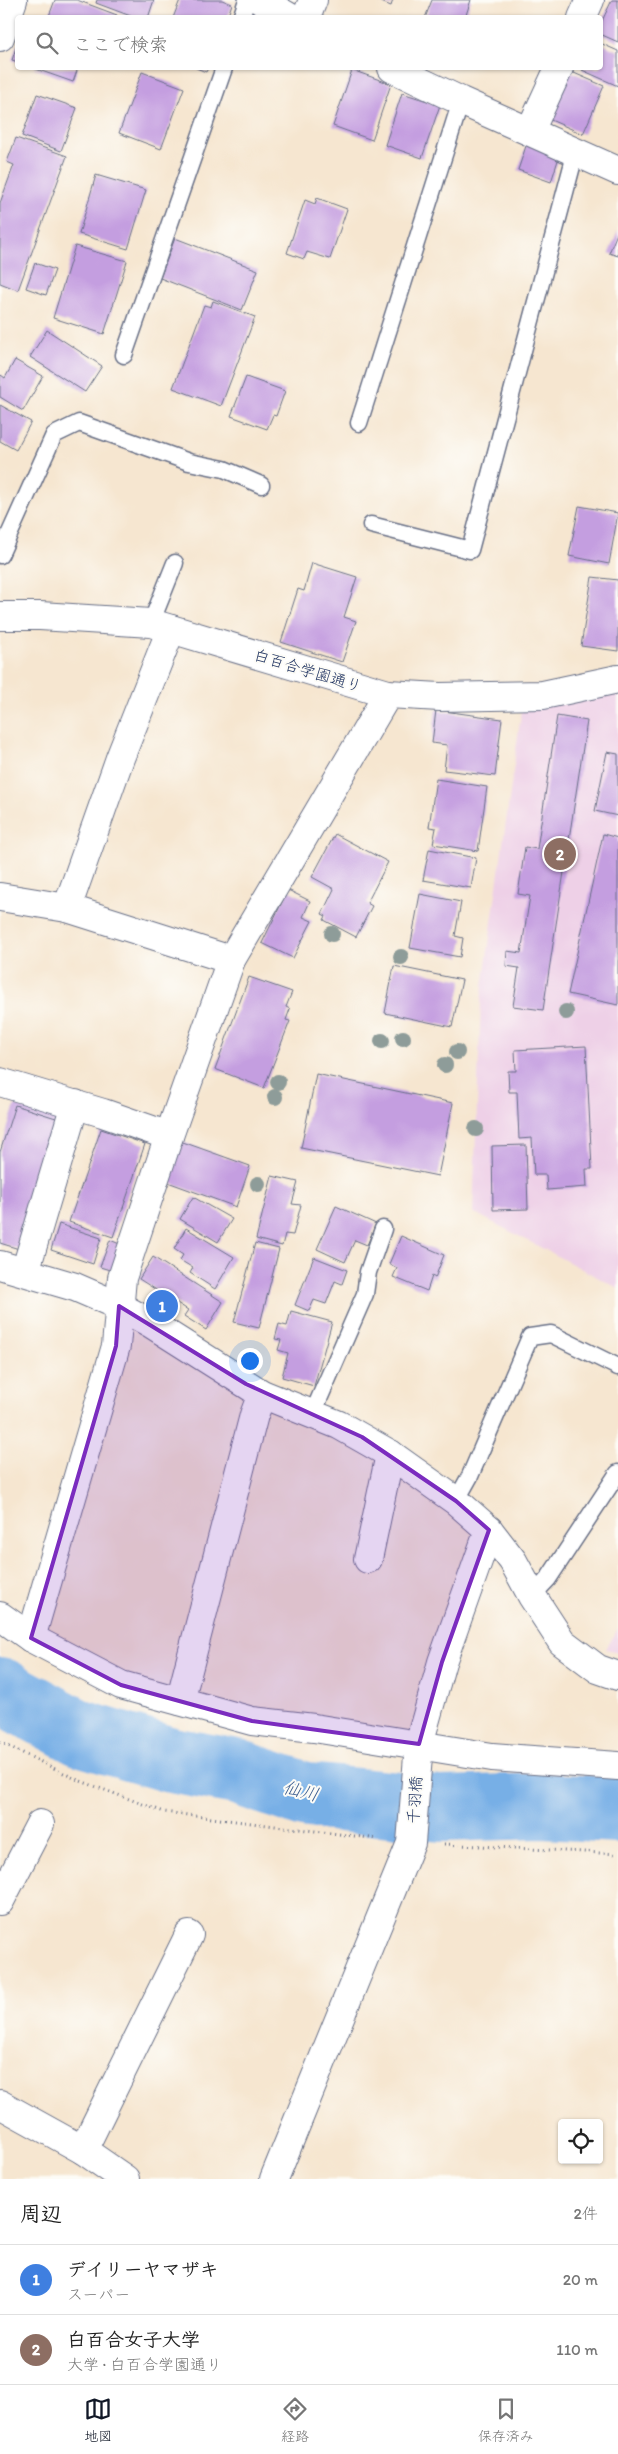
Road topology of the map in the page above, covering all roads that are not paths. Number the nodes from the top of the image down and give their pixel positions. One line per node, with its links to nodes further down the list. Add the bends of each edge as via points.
1 (13, 0): 10 (street)
2 (247, 0): 6 (lane)
3 (260, 0): 7 (street)
4 (313, 0): 8 (street)
5 (590, 0): 9 (street)
6 (242, 15)
7 (286, 15)
8 (307, 15)
9 (583, 15)
10 (0, 37)
11 (223, 70): 18 (lane)
12 (396, 70): 14 (street)
13 (558, 70): 15 (street)
14 (461, 101): 15 (street); 19 (lane)
15 (530, 131): 16 (street)
16 (576, 151): 17 (street); 21 (lane, via 470,550)
17 (618, 171)
18 (124, 355)
19 (359, 423)
20 (261, 485): 22 (lane, via 79,423 54,435)
21 (371, 525)
22 (0, 555)
23 (175, 563): 25 (lane)
24 (0, 616): 25 (street, 白百合学園通り, via 57,617)
25 (161, 626): 27 (street, 白百合学園通り); 29 (street, via 126,742)
26 (618, 679): 27 (street, 白百合学園通り, via 543,695 440,697)
27 (388, 694): 30 (street)
28 (0, 897): 29 (street)
29 (68, 908): 30 (street)
30 (232, 960): 33 (street)
31 (0, 1082): 32 (street)
32 (75, 1104): 33 (street); 35 (street)
33 (169, 1136): 36 (street, via 122,1278)
34 (383, 1230): 39 (lane, via 368,1272 365,1294)
35 (12, 1268): 36 (street, via 75,1287)
36 (119, 1306): 38 (street); 47 (street, via 116,1346)
37 (618, 1367): 42 (lane, via 551,1334 530,1337)
38 (262, 1394): 39 (street); 49 (street)
39 (312, 1415): 40 (street, via 340,1426)
40 (390, 1454): 42 (street); 44 (street)
41 (618, 1473): 45 (lane, via 548,1579)
42 (456, 1501): 43 (street)
43 (489, 1530): 45 (street, via 513,1561); 50 (street, 千羽橋, via 442,1662)
44 (368, 1559)
45 (532, 1596): 48 (street, via 562,1642 598,1669)
46 (0, 1616): 47 (street)
47 (31, 1638): 49 (street, via 121,1685)
48 (618, 1676)
49 (180, 1701): 50 (street, via 252,1721)
50 (418, 1756): 51 (street, via 492,1757); 58 (street, 千羽橋, via 412,1838)
51 (618, 1766)
52 (40, 1824): 53 (street)
53 (0, 1901)
54 (189, 1936): 56 (street)
55 (0, 2104): 56 (street)
56 (83, 2150): 57 (street)
57 (125, 2179)
58 (274, 2179)

